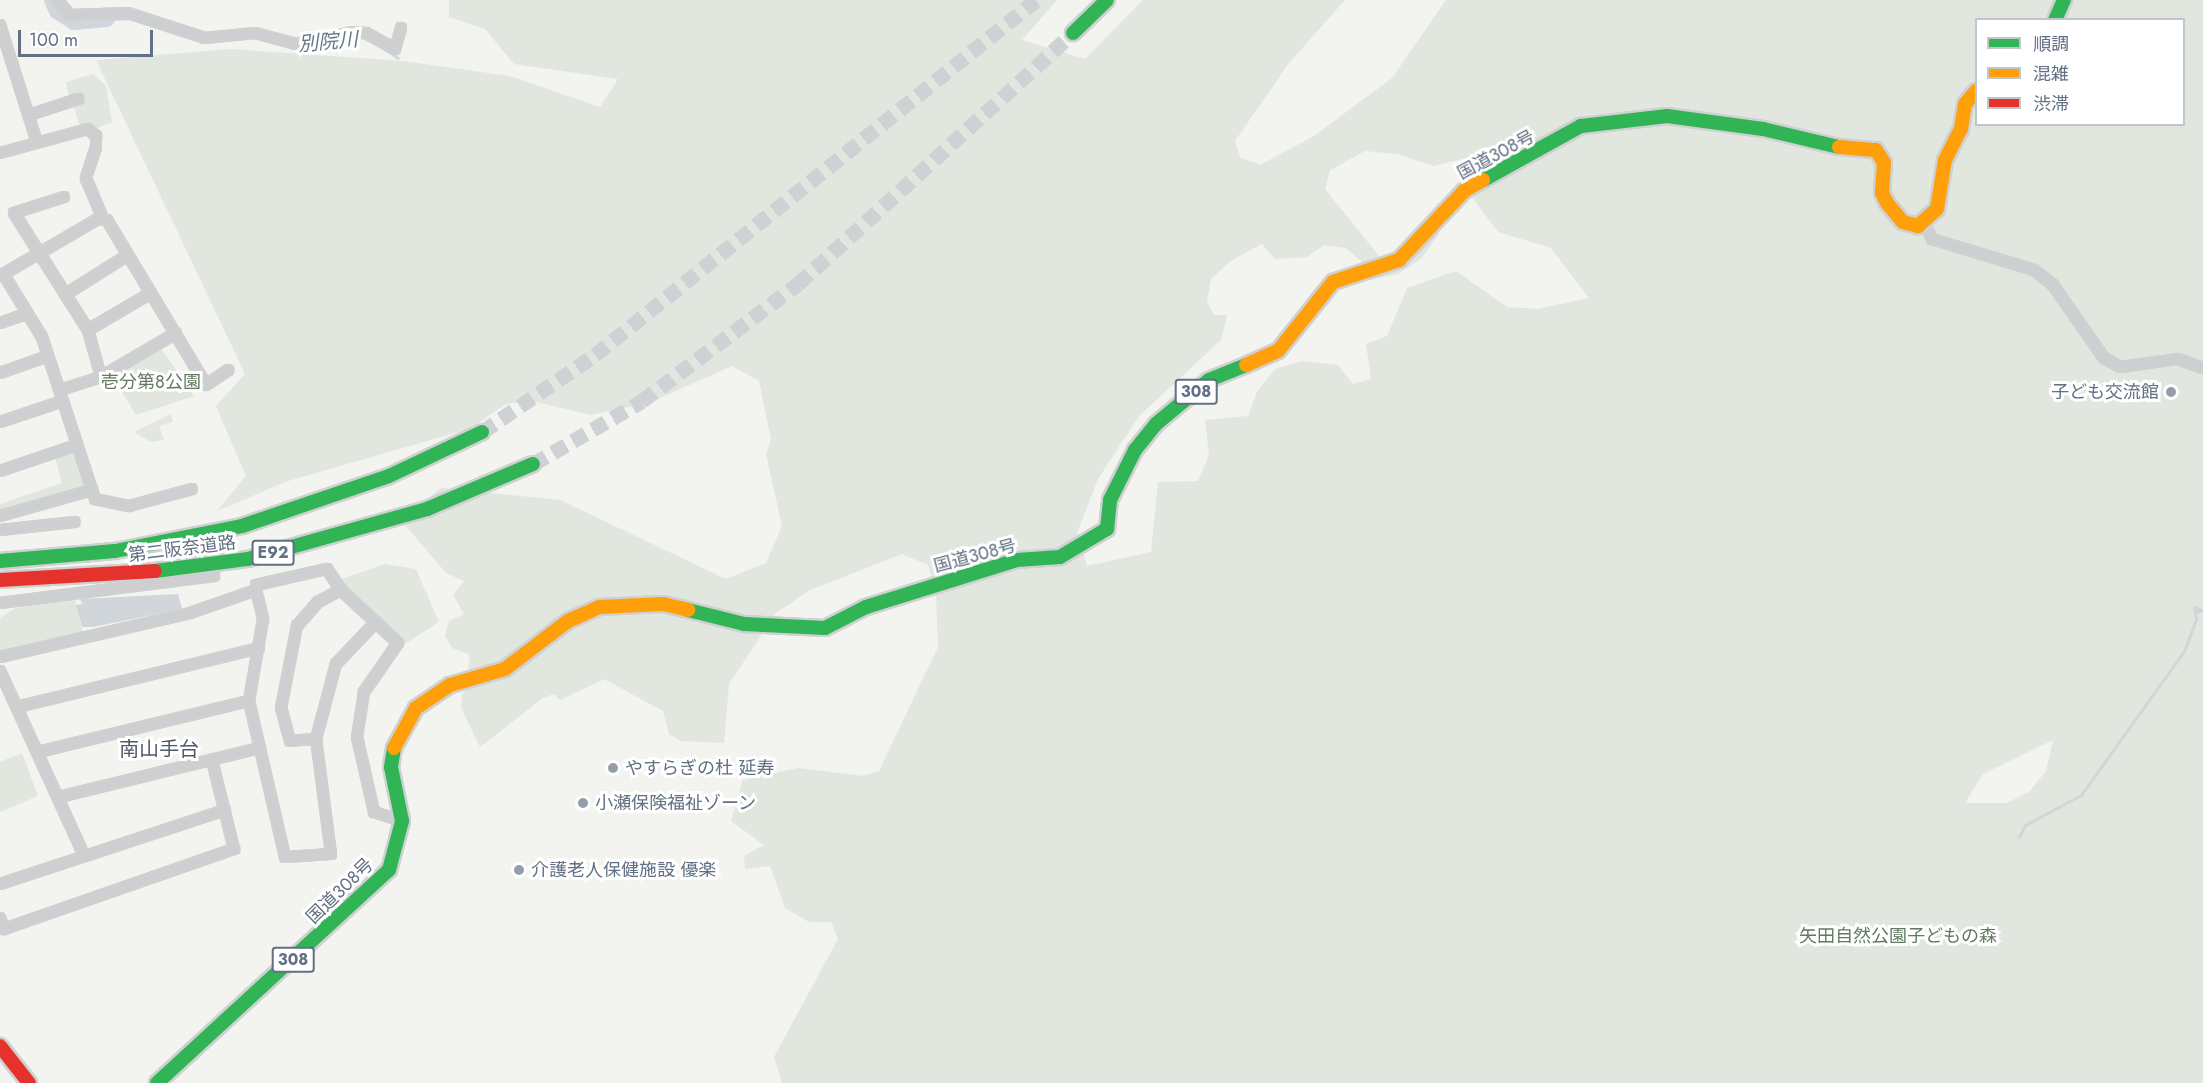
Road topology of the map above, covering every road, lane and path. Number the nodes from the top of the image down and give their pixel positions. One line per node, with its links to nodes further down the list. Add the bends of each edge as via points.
1 (57, 0): 6 (street, via 70,15 128,14 205,38 255,33 296,44 352,32 366,33 395,49)
2 (1107, 0): 7 (highway)
3 (2064, 0): 4 (highway)
4 (2056, 18)
5 (0, 25): 10 (street)
6 (401, 28)
7 (1073, 33)
8 (1975, 92): 15 (highway, via 1965,104 1961,129 1945,160 1940,200)
9 (78, 99): 10 (street)
10 (29, 115): 11 (street)
11 (38, 142): 12 (street); 14 (street, via 77,129 96,136 86,178)
12 (0, 153)
13 (64, 197): 16 (street, via 14,213)
14 (103, 219): 16 (street); 17 (street)
15 (1925, 225): 26 (street, via 1932,239 2034,270 2052,285 2104,357 2120,367 2178,359); 60 (highway, 国道308号 / 308, via 1910,226 1887,203 1882,193 1884,163 1876,150 1824,146 1762,129 1667,116 1581,126 1464,191 1399,260 1333,282 1278,351 1209,380 1156,424 1135,450 1114,489 1101,537 1060,557 1017,560 866,607 825,628 744,624 655,603 588,611 513,664 450,685 409,716 394,741 391,767)
16 (40, 254): 18 (street); 20 (street)
17 (128, 255): 19 (street); 20 (street)
18 (2, 276): 21 (street)
19 (151, 293): 23 (street); 24 (street)
20 (66, 294): 23 (street)
21 (26, 314): 22 (street); 25 (street)
22 (0, 323)
23 (88, 330): 29 (street)
24 (176, 333): 27 (street, via 206,385); 29 (street)
25 (48, 356): 28 (street); 30 (street)
26 (2203, 368)
27 (228, 370)
28 (0, 373)
29 (101, 377): 30 (street)
30 (60, 390): 31 (street)
31 (63, 401): 32 (street); 34 (street)
32 (0, 422)
33 (482, 432): 42 (highway, 第二阪奈道路 / E92, via 388,476 242,526 115,552)
34 (77, 445): 36 (street); 38 (street)
35 (533, 464): 44 (highway, 第二阪奈道路 / E92, via 427,509 271,554 143,573)
36 (0, 471)
37 (192, 489): 38 (street, via 113,507 102,505)
38 (92, 490): 39 (street)
39 (0, 516)
40 (75, 522): 41 (street)
41 (0, 530)
42 (0, 561)
43 (214, 576): 47 (street)
44 (0, 580)
45 (341, 590): 46 (street, via 327,569 256,585); 48 (street); 54 (street, via 318,602 297,626 281,708 290,741)
46 (256, 591): 49 (street, via 263,619); 50 (street, via 190,613)
47 (0, 603)
48 (376, 622): 54 (street, via 336,664); 60 (street, via 398,643 364,692 357,737 374,812)
49 (259, 648): 52 (street); 53 (street)
50 (0, 657)
51 (0, 671): 53 (street)
52 (249, 701): 55 (street); 56 (street)
53 (17, 707): 56 (street)
54 (316, 739): 55 (street, via 331,854 285,857)
55 (260, 748): 57 (street)
56 (38, 753): 58 (street)
57 (213, 760): 58 (street); 59 (street)
58 (59, 797): 61 (street)
59 (225, 810): 61 (street); 63 (street, via 234,849 4,929)
60 (402, 821): 66 (highway, 国道308号 / 308, via 389,870)
61 (83, 853): 62 (street)
62 (0, 884)
63 (0, 918)
64 (0, 1046): 65 (highway)
65 (29, 1083)
66 (158, 1083)

